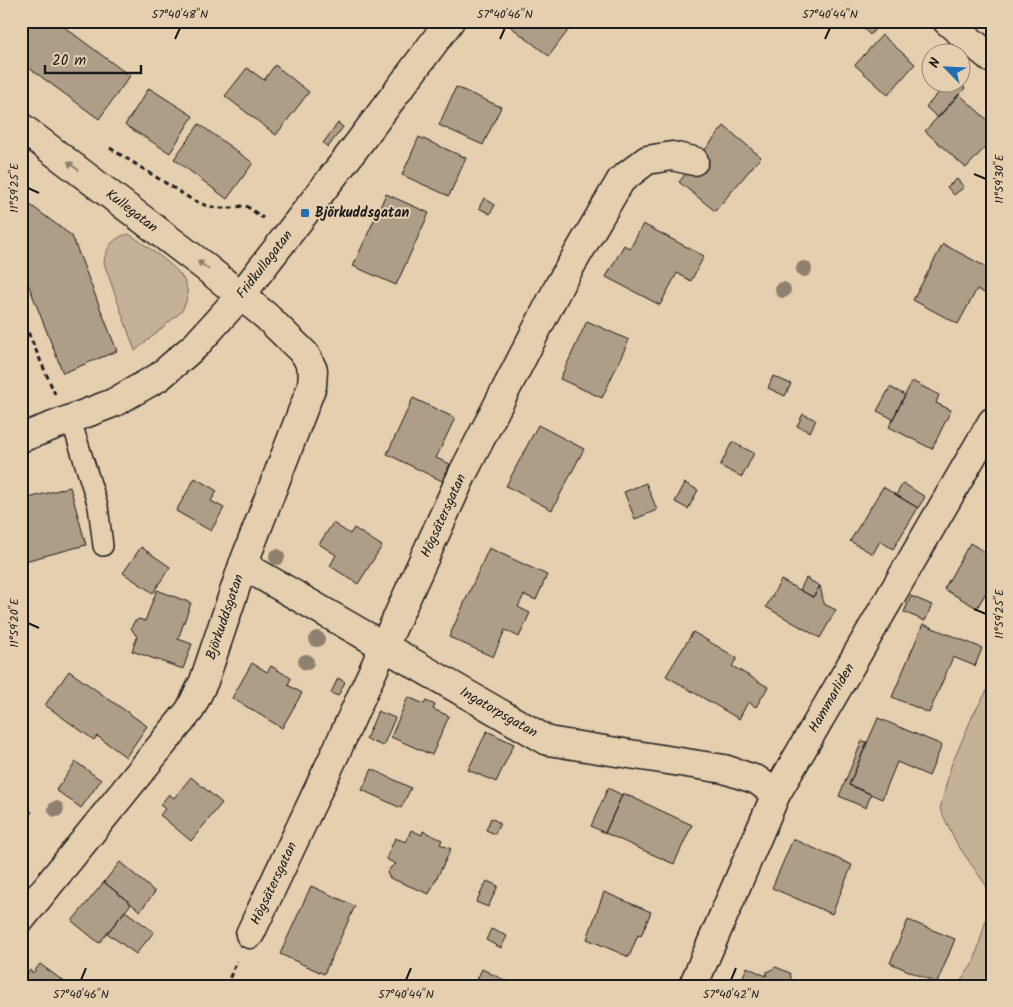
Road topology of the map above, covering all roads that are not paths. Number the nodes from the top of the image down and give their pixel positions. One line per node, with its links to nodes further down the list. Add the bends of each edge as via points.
1 (450, 21): 6 (street, Fridkullagatan)
2 (947, 21): 3 (street)
3 (992, 59)
4 (21, 128): 6 (street, Kullegatan, one-way to 4)
5 (694, 161): 12 (street, Högsätersgatan, via 672,156 647,160 621,180 560,284 472,456)
6 (241, 295): 7 (street, Fridkullagatan, via 196,345 159,377 113,403); 11 (street, Björkuddsgatan, via 305,354 313,370 312,386)
7 (71, 420): 9 (street, Fridkullagatan); 10 (lane, via 98,506)
8 (992, 422): 13 (street, Hammarliden)
9 (21, 438)
10 (103, 546)
11 (243, 565): 12 (street, Ingatorpsgatan); 14 (street, Björkuddsgatan, via 204,681 190,710)
12 (384, 647): 13 (street, Ingatorpsgatan, via 548,741 724,769 757,780); 15 (street, Högsätersgatan)
13 (776, 794): 16 (street, Hammarliden)
14 (21, 919)
15 (250, 934)
16 (693, 986)

